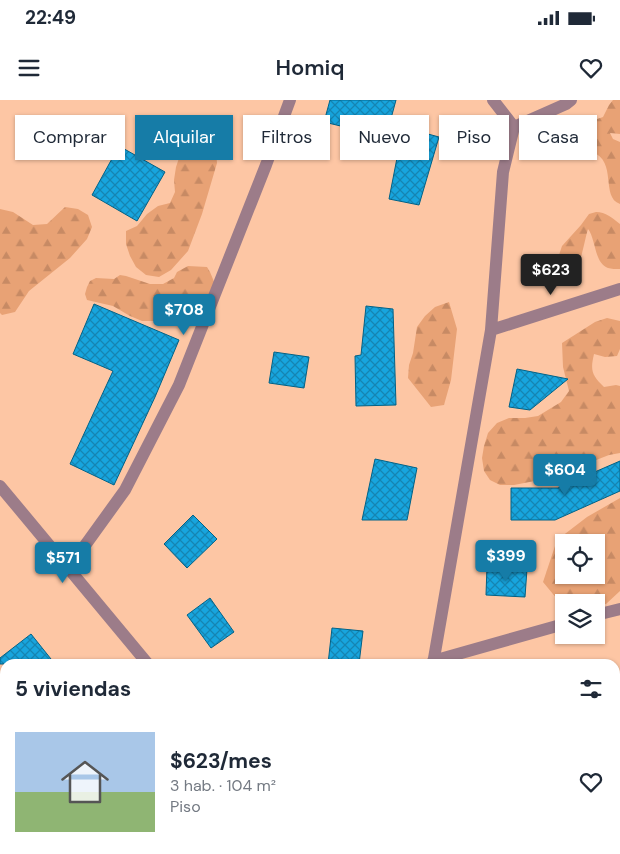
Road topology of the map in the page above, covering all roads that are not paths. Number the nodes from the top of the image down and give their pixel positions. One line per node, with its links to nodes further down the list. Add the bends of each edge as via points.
1 (290, 100): 8 (street, via 179,385 125,490)
2 (493, 100): 4 (street)
3 (571, 100): 4 (street)
4 (514, 127): 6 (street, via 503,172)
5 (620, 289): 6 (street)
6 (491, 330): 13 (street)
7 (0, 486): 8 (street)
8 (68, 568): 12 (street)
9 (620, 608): 10 (street)
10 (605, 612)
11 (555, 627): 14 (street)
12 (144, 659)
13 (434, 659)
14 (446, 659)

